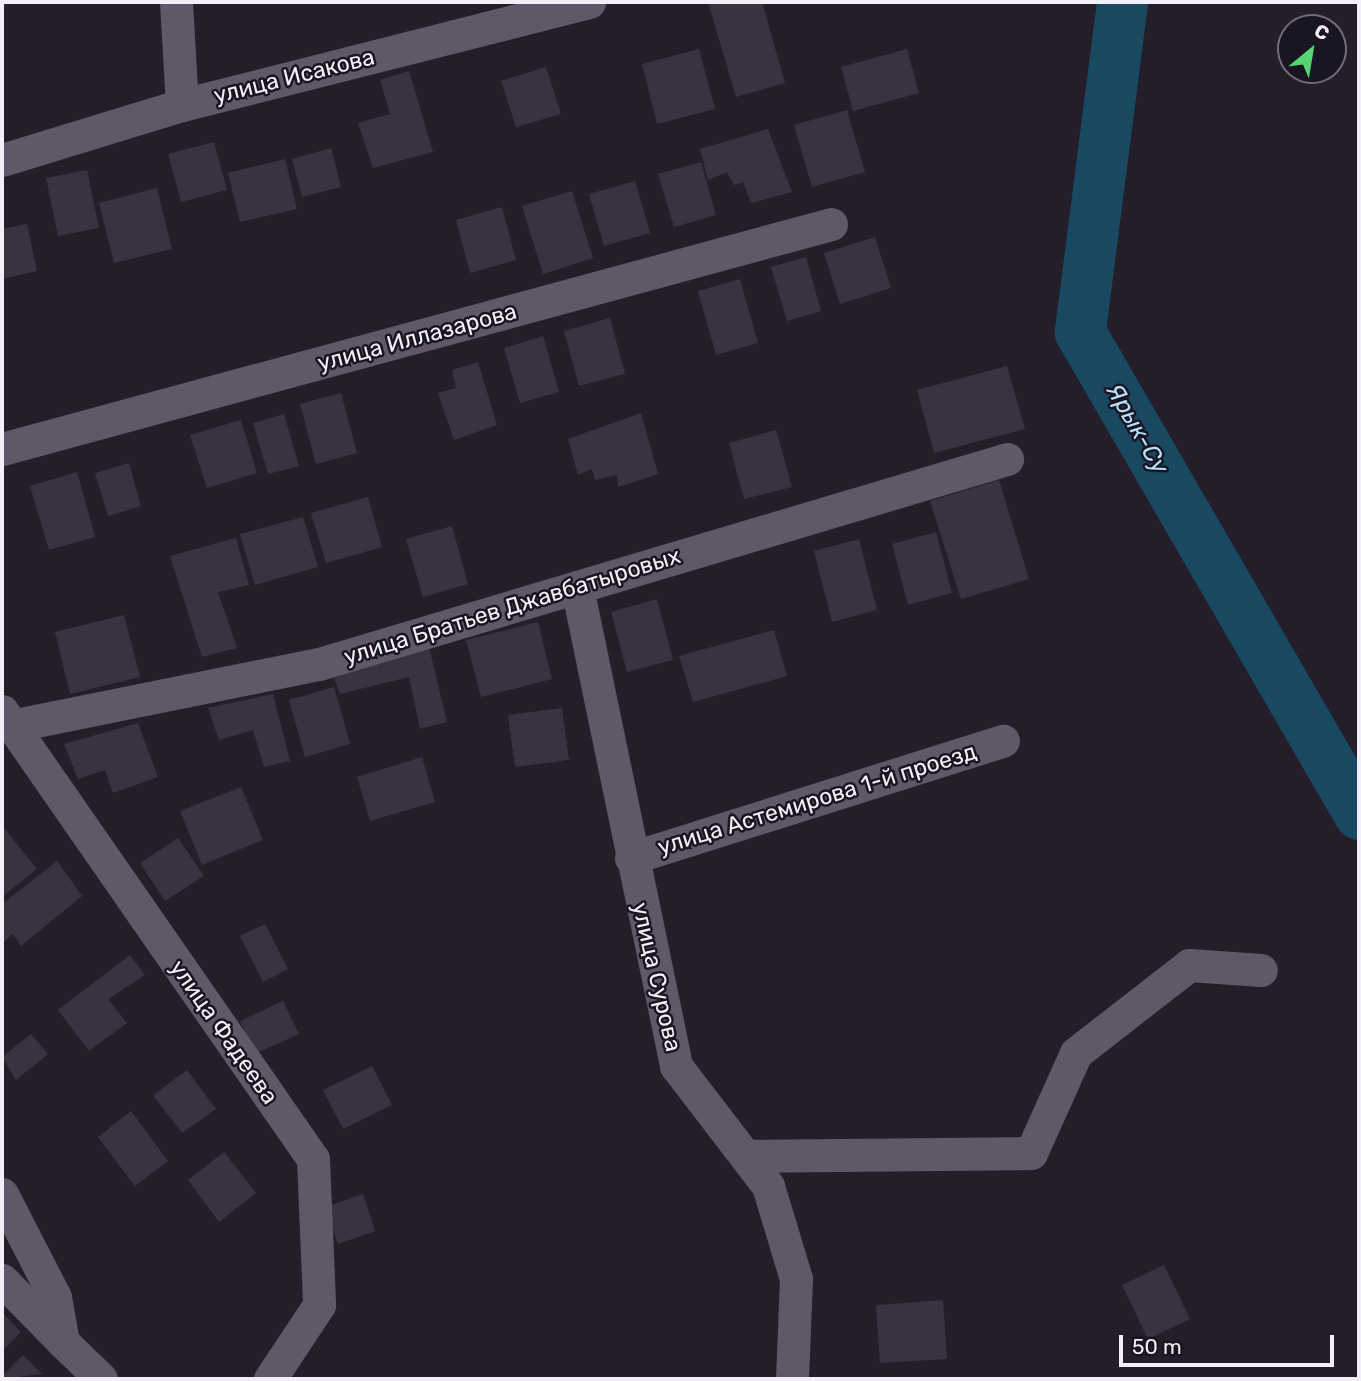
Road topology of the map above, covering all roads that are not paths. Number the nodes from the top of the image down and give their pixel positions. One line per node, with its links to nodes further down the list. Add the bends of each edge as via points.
1 (176, 2): 3 (street)
2 (589, 2): 3 (street, улица Исакова)
3 (182, 105): 4 (street, улица Исакова)
4 (2, 160)
5 (831, 224): 6 (street, улица Иллазарова)
6 (2, 449)
7 (1007, 459): 8 (street, улица Братьев Джавбатыровых)
8 (577, 587): 9 (street, улица Братьев Джавбатыровых, via 319,664); 11 (street, улица Сурова)
9 (6, 718): 18 (street, улица Фадеева, via 313,1159 319,1305)
10 (1003, 741): 11 (street, улица Астемирова 1-й проезд)
11 (631, 858): 13 (street, улица Сурова, via 676,1066)
12 (1261, 970): 13 (street, via 1189,965 1076,1053 1031,1153)
13 (746, 1156): 19 (street, улица Сурова, via 768,1186 796,1279)
14 (2, 1194): 16 (street, via 55,1297)
15 (2, 1280): 16 (street)
16 (63, 1342): 17 (street)
17 (101, 1379)
18 (270, 1379)
19 (792, 1379)

